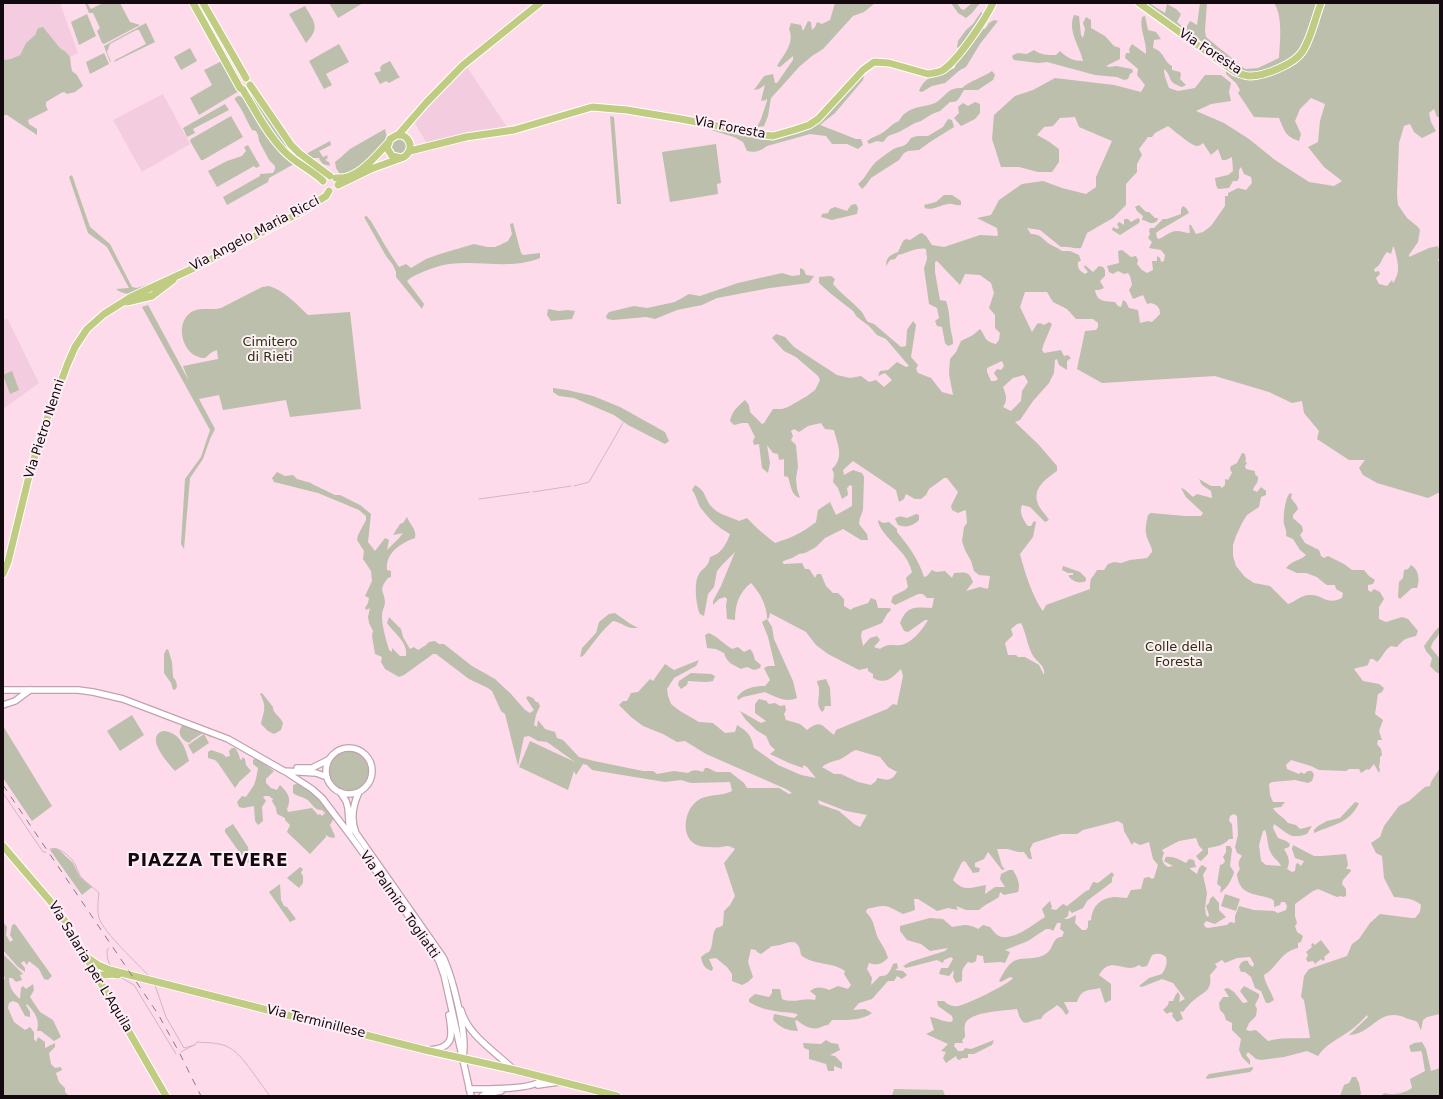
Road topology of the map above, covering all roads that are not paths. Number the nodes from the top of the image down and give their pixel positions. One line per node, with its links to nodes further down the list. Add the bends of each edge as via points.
1 (193, 3): 8 (main road)
2 (203, 3): 7 (main road)
3 (540, 3): 9 (main road, via 464,66)
4 (993, 3): 13 (main road, Via Foresta, via 988,15 954,60 941,71 928,74 889,63 874,62 863,70 818,119 780,134 764,135 681,119 592,107 514,130)
5 (1139, 3): 6 (main road, Via Foresta, via 1243,76 1274,70 1302,53)
6 (1321, 3)
7 (248, 82): 8 (main road, via 249,88); 8 (main road, via 242,79); 16 (main road, via 291,145)
8 (241, 87): 17 (main road, via 281,149)
9 (416, 116): 10 (main road); 11 (main road, via 408,129)
10 (400, 134): 11 (main road); 12 (main road, via 392,137)
11 (408, 139): 13 (main road, via 418,145); 14 (main road)
12 (388, 144): 15 (main road, via 391,155); 16 (main road, via 361,170 346,178)
13 (436, 144): 14 (main road, Via Foresta)
14 (410, 151): 15 (main road)
15 (401, 158): 16 (main road)
16 (335, 180): 17 (main road, via 326,177); 18 (main road, via 335,189)
17 (323, 182): 18 (main road, via 324,189)
18 (329, 191): 19 (main road, Via Angelo Maria Ricci, via 326,196 300,212)
19 (121, 304): 20 (main road, Via Pietro Nenni, via 104,314 87,329 70,358 42,432)
20 (3, 574)
21 (3, 690): 22 (street)
22 (32, 690): 23 (street, via 15,702); 25 (street, via 85,691 123,699 228,739)
23 (3, 705)
24 (329, 760): 25 (street, via 312,768 283,768); 27 (street, via 326,768); 29 (street, via 336,751 347,747 358,749 367,755 372,765 372,776)
25 (272, 764): 26 (street)
26 (284, 771): 27 (street, via 316,773); 30 (street, Via Palmiro Togliatti, via 322,798)
27 (327, 777): 28 (street, via 332,786)
28 (340, 792): 29 (street); 30 (street, via 348,808)
29 (360, 792): 36 (street, Via Palmiro Togliatti, via 353,806 354,828 438,948)
30 (350, 835): 35 (street, Via Palmiro Togliatti, via 430,946)
31 (3, 846): 32 (main road, Via Salaria per L'Aquila, via 55,906)
32 (85, 956): 33 (main road); 34 (main road, Via Salaria per L'Aquila)
33 (114, 973): 34 (main road); 37 (main road, via 105,981); 38 (main road, Via Terminillese)
34 (96, 975): 37 (main road, Via Salaria per L'Aquila)
35 (444, 975): 38 (street, via 450,1038 441,1049); 39 (street, Via Palmiro Togliatti)
36 (451, 978): 39 (street, Via Palmiro Togliatti, via 463,1035); 41 (street, via 470,1028)
37 (105, 990): 48 (main road, Via Salaria per L'Aquila)
38 (425, 1050): 39 (main road, Via Terminillese)
39 (462, 1058): 40 (main road, Via Terminillese); 42 (street)
40 (473, 1061): 41 (main road, Via Terminillese); 42 (street)
41 (515, 1070): 43 (main road, Via Terminillese)
42 (466, 1072): 47 (street)
43 (541, 1077): 44 (main road, Via Terminillese); 45 (street, via 539,1083)
44 (560, 1081): 45 (street); 51 (main road)
45 (522, 1087): 46 (street)
46 (508, 1088): 47 (street); 50 (street)
47 (469, 1089): 49 (street)
48 (166, 1096)
49 (471, 1096)
50 (482, 1096)
51 (617, 1096)

